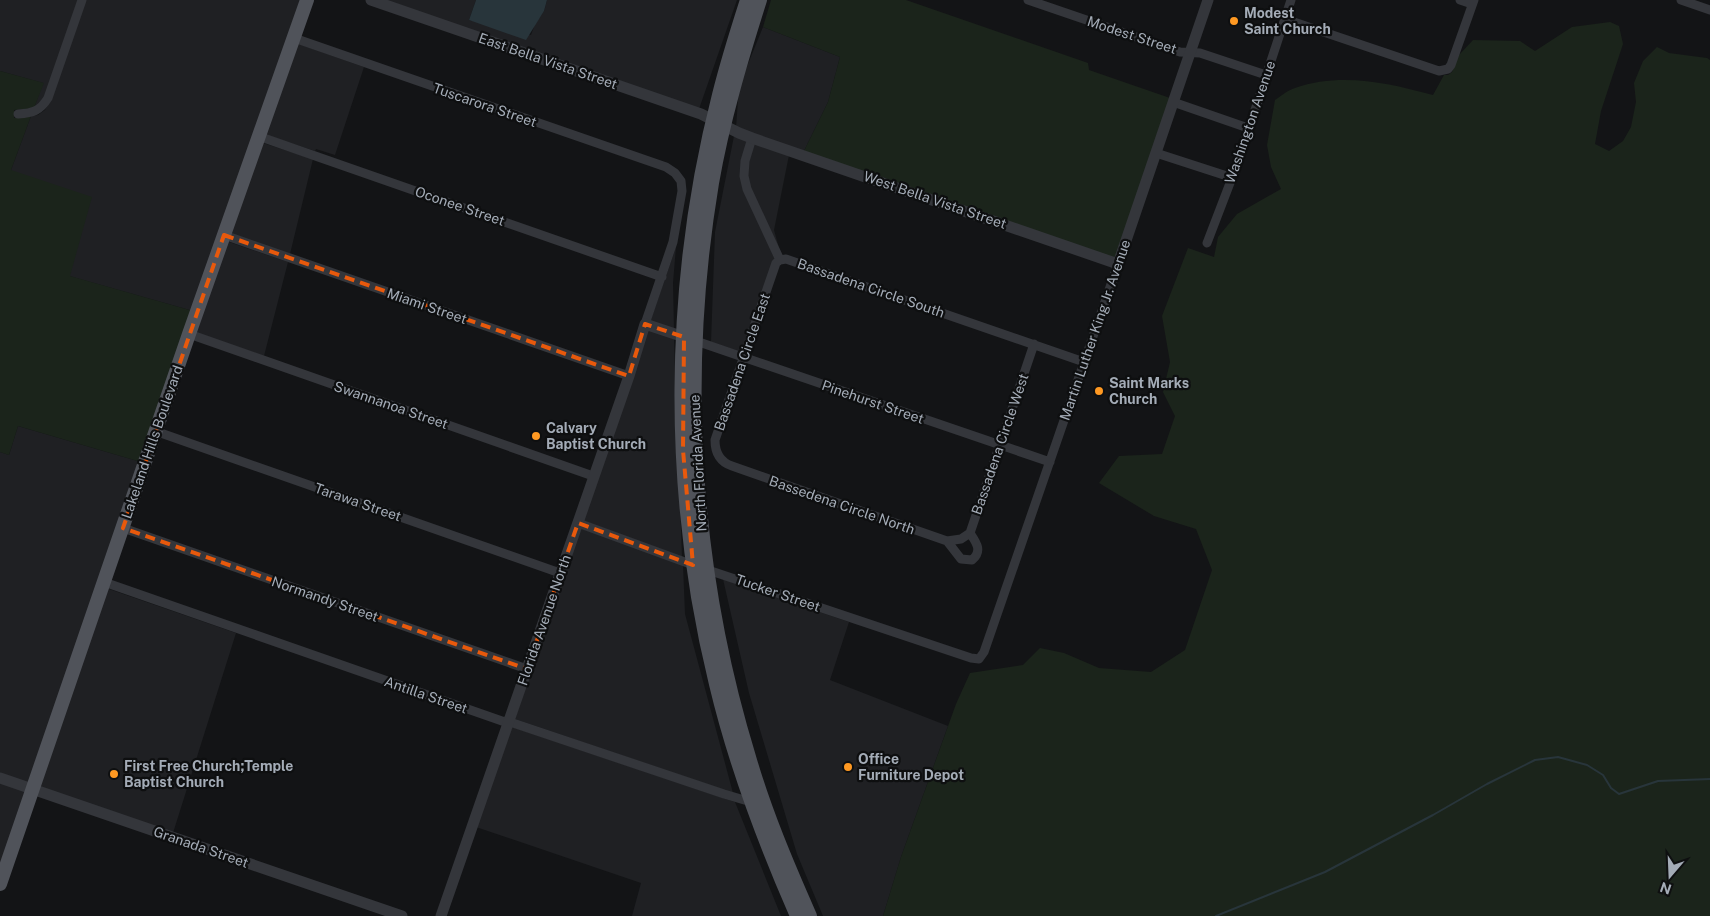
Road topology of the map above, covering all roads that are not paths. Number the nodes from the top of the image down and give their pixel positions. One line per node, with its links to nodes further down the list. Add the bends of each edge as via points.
1 (82, 0): 18 (street, via 43,107)
2 (307, 0): 14 (main road, Lakeland Hills Boulevard)
3 (371, 0): 19 (street, East Bella Vista Street, via 668,102)
4 (747, 0): 19 (main road, North Florida Avenue, via 732,44)
5 (760, 0): 19 (main road, North Florida Avenue)
6 (1028, 0): 15 (street, Modest Street, via 1180,52)
7 (1208, 0): 15 (street, Martin Luther King Jr. Avenue)
8 (1291, 0): 13 (street, Washington Avenue)
9 (1460, 0): 11 (street)
10 (1681, 0): 12 (street)
11 (1473, 2): 13 (street, via 1451,65 1439,71)
12 (1710, 10)
13 (1285, 19): 16 (street, Washington Avenue)
14 (294, 38): 21 (main road, Lakeland Hills Boulevard); 29 (street, Tuscarora Street, via 666,167 681,181 682,191 673,242)
15 (1190, 52): 16 (street, Modest Street); 17 (street, Martin Luther King Jr. Avenue)
16 (1266, 75): 20 (street, Washington Avenue)
17 (1173, 102): 20 (street); 23 (street, Martin Luther King Jr. Avenue)
18 (18, 114)
19 (718, 123): 22 (street, East Bella Vista Street); 32 (main road, North Florida Avenue)
20 (1248, 128): 24 (street, Washington Avenue, via 1235,171)
21 (258, 136): 25 (main road, Lakeland Hills Boulevard); 29 (street, Oconee Street)
22 (752, 138): 27 (street, Bassadena Circle South, via 744,176); 28 (street, West Bella Vista Street)
23 (1156, 153): 24 (street); 28 (street, Martin Luther King Jr. Avenue)
24 (1230, 177): 26 (street, Washington Avenue)
25 (224, 235): 31 (main road, Lakeland Hills Boulevard); 36 (street, Miami Street)
26 (1207, 243)
27 (780, 260): 33 (street, Bassadena Circle South, via 786,259); 34 (street, Bassadena Circle East, via 776,263)
28 (1118, 264): 35 (street, Martin Luther King Jr. Avenue)
29 (662, 276): 30 (street)
30 (645, 324): 32 (street, Pinehurst Street); 36 (street, Florida Avenue North)
31 (189, 334): 37 (main road, Lakeland Hills Boulevard); 41 (street, Swannanoa Street)
32 (690, 339): 34 (street, Pinehurst Street); 47 (main road, North Florida Avenue, via 683,450); 48 (main road, North Florida Avenue, via 699,509)
33 (1034, 344): 35 (street, Bassadena Circle South); 38 (street, Bassadena Circle West)
34 (744, 357): 38 (street, Pinehurst Street); 40 (street, Bassadena Circle East, via 715,440 717,453)
35 (1084, 362): 39 (street, Martin Luther King Jr. Avenue)
36 (629, 376): 41 (street, Florida Avenue North)
37 (156, 432): 43 (main road, Lakeland Hills Boulevard); 49 (street, Tarawa Street)
38 (1000, 445): 39 (street, Pinehurst Street); 44 (street, Bassadena Circle West)
39 (1050, 462): 51 (street, Martin Luther King Jr. Avenue)
40 (725, 463): 46 (street, Bassedena Circle North)
41 (593, 476): 42 (street, Florida Avenue North)
42 (578, 523): 47 (street, Tucker Street); 49 (street, Florida Avenue North)
43 (123, 528): 50 (main road, Lakeland Hills Boulevard); 52 (street, Normandy Street)
44 (970, 532): 45 (street, Bassadena Circle West); 46 (street, via 978,546 978,554 972,560 961,560)
45 (961, 539): 46 (street, Bassedena Circle North)
46 (947, 540)
47 (693, 565): 48 (street, Tucker Street); 54 (main road, North Florida Avenue, via 716,684)
48 (707, 570): 51 (street, Tucker Street); 58 (main road, North Florida Avenue, via 717,632 738,721 764,804)
49 (560, 573): 52 (street, Florida Avenue North)
50 (104, 582): 53 (street, Antilla Street, via 502,722); 56 (main road, Lakeland Hills Boulevard)
51 (979, 660)
52 (527, 669): 53 (street, Florida Avenue North)
53 (510, 722): 57 (street, Antilla Street); 62 (street, Florida Avenue North)
54 (736, 754): 57 (main road, North Florida Avenue); 58 (main road, via 742,758 772,840)
55 (0, 778): 56 (street, Granada Street)
56 (33, 789): 59 (main road, Lakeland Hills Boulevard); 61 (street, Granada Street)
57 (751, 802): 60 (main road, North Florida Avenue)
58 (784, 854): 65 (main road, North Florida Avenue)
59 (0, 884)
60 (784, 885): 63 (main road, North Florida Avenue); 64 (main road, via 793,895)
61 (402, 916)
62 (441, 916)
63 (796, 916)
64 (802, 916)
65 (810, 916)

